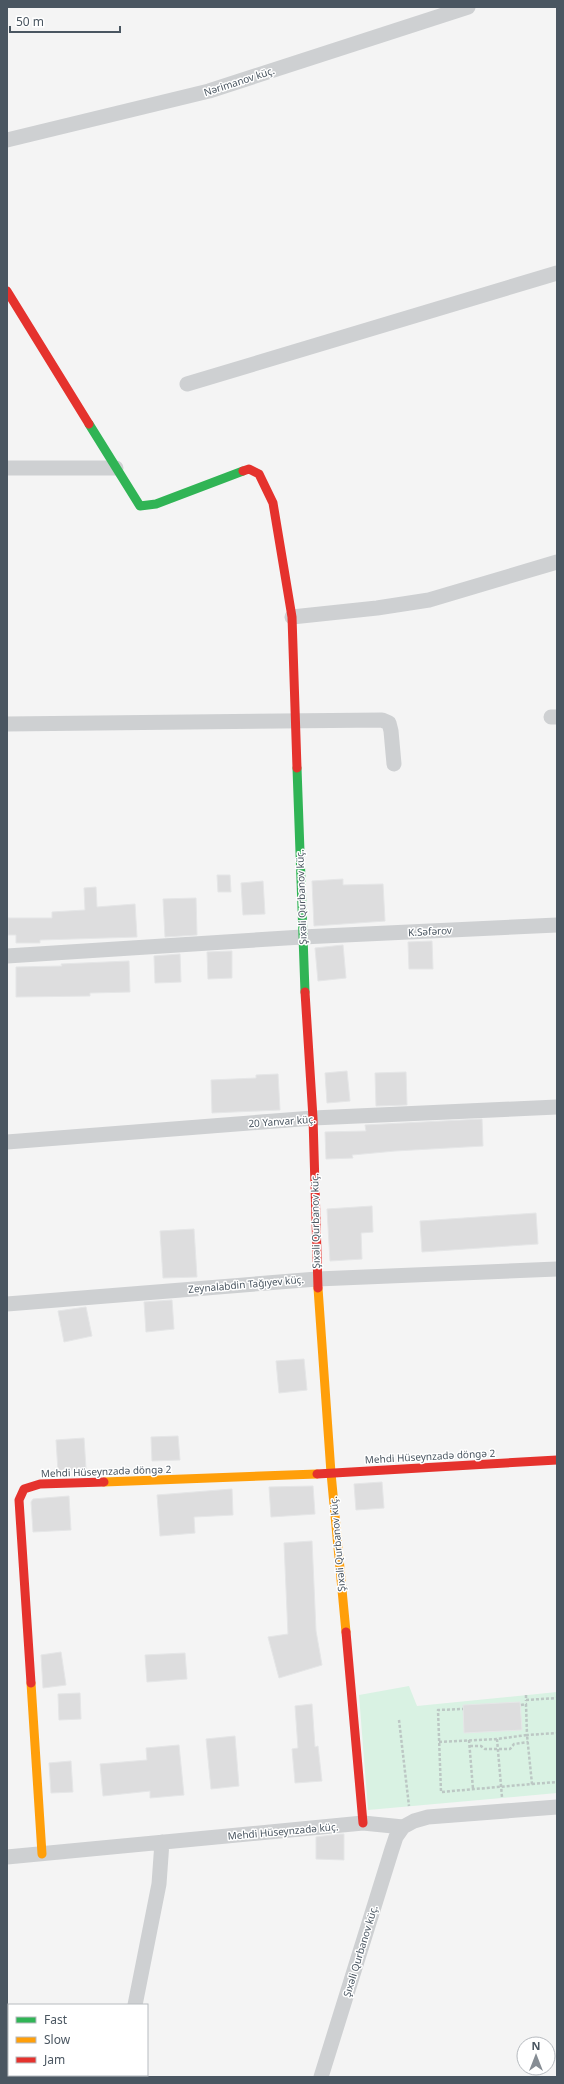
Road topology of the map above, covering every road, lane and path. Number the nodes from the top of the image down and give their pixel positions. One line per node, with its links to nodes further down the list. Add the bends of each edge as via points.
1 (468, 7): 2 (street, Nərimanov küç., via 202,93)
2 (7, 140)
3 (557, 273): 5 (street)
4 (7, 291): 7 (street)
5 (187, 384)
6 (7, 468): 7 (street)
7 (116, 468): 9 (street, Şıxəli Qurbanov küç., via 140,506 156,504 249,469 260,474 273,502)
8 (557, 562): 9 (street, via 429,600)
9 (292, 617): 10 (street, Şıxəli Qurbanov küç.)
10 (294, 721): 11 (street); 12 (street, via 382,720 389,723); 14 (street, Şıxəli Qurbanov küç.)
11 (7, 724)
12 (394, 764)
13 (557, 925): 14 (street, K.Səfərov)
14 (302, 938): 15 (street, K.Səfərov); 17 (street, Şıxəli Qurbanov küç.)
15 (7, 956)
16 (557, 1107): 17 (street, 20 Yanvar küç.)
17 (313, 1118): 18 (street, 20 Yanvar küç.); 20 (street, Şıxəli Qurbanov küç.)
18 (7, 1142)
19 (557, 1269): 20 (street, Zeynalabdin Tağıyev küç.)
20 (317, 1279): 21 (street, Zeynalabdin Tağıyev küç.); 23 (street, Şıxəli Qurbanov küç.)
21 (7, 1304)
22 (557, 1460): 23 (street, Mehdi Hüseynzadə döngə 2)
23 (331, 1473): 45 (street, Şıxəli Qurbanov küç.); 48 (street, Mehdi Hüseynzadə döngə 2, via 40,1484 24,1489 19,1500)
24 (526, 1695): 26 (path)
25 (557, 1698): 26 (path)
26 (526, 1702): 27 (path); 31 (path)
27 (521, 1705)
28 (463, 1709): 34 (path, via 438,1710)
29 (400, 1720): 42 (path)
30 (557, 1733): 31 (path)
31 (527, 1734): 32 (path); 35 (path)
32 (498, 1739): 33 (path); 37 (path)
33 (469, 1740): 34 (path); 36 (path)
34 (439, 1742): 41 (path, via 440,1792)
35 (528, 1742): 37 (path, via 514,1744 510,1749); 39 (path)
36 (470, 1746): 37 (path); 41 (path)
37 (498, 1750): 40 (path)
38 (557, 1782): 39 (path)
39 (532, 1784): 40 (path)
40 (501, 1786): 41 (path); 44 (path)
41 (473, 1789)
42 (409, 1806)
43 (557, 1807): 44 (street, Mehdi Hüseynzadə küç.)
44 (503, 1812): 46 (street, Mehdi Hüseynzadə küç., via 428,1817)
45 (363, 1823): 46 (street, Mehdi Hüseynzadə küç.); 47 (street, Mehdi Hüseynzadə küç.)
46 (403, 1827): 51 (street, Şıxəli Qurbanov küç., via 392,1849)
47 (162, 1842): 48 (street, Mehdi Hüseynzadə küç.); 50 (street, via 159,1884)
48 (42, 1854): 49 (street, Mehdi Hüseynzadə küç.)
49 (7, 1857)
50 (135, 2004)
51 (321, 2077)

